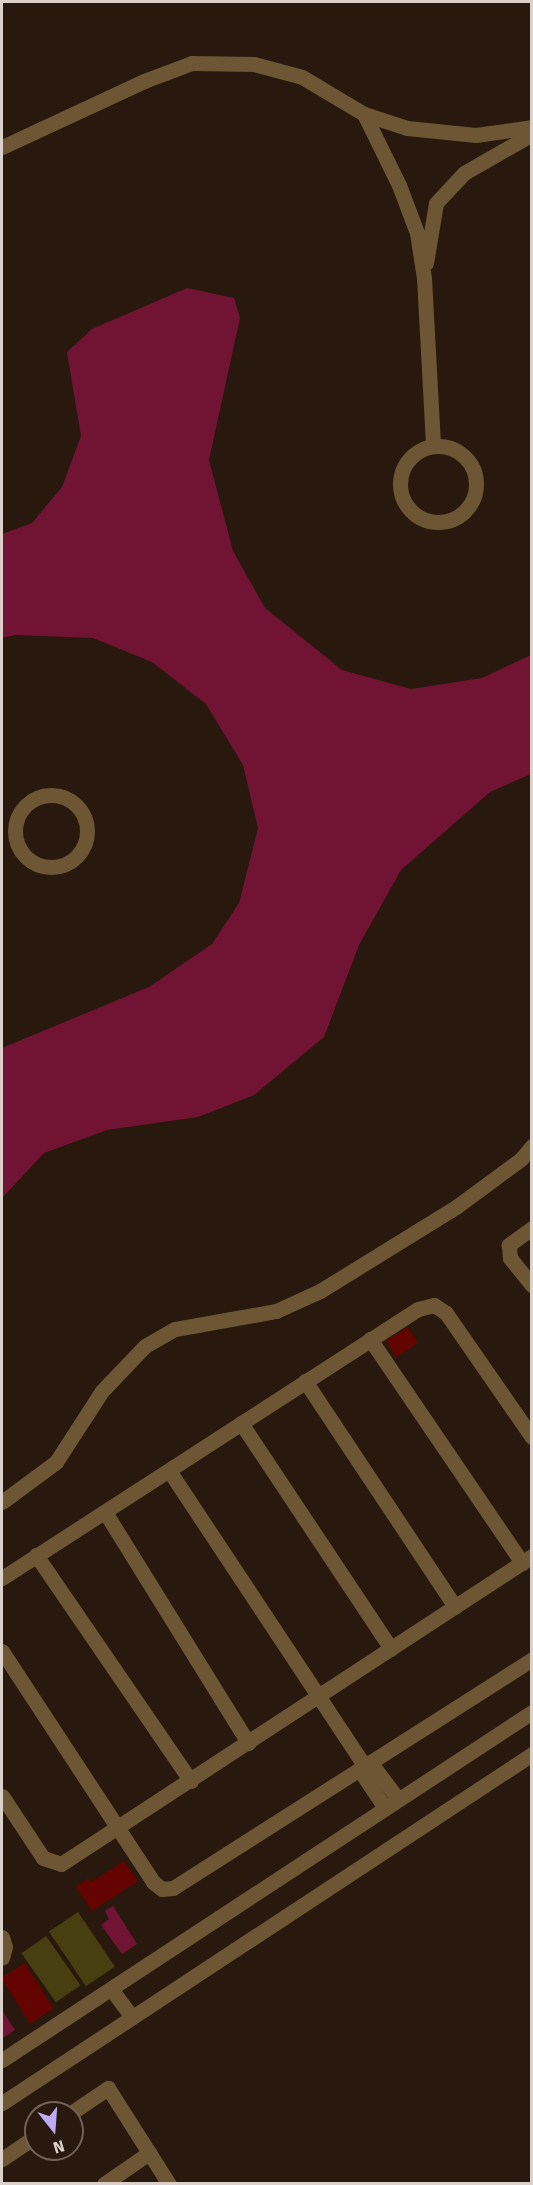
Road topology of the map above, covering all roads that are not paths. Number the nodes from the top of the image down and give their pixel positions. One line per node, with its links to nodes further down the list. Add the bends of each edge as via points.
1 (364, 114): 2 (street, via 406,128 447,134 476,135); 4 (street, via 302,77 254,64 192,63); 5 (street, via 399,185 417,233)
2 (531, 127)
3 (531, 134): 5 (street, via 464,173 436,202)
4 (2, 147)
5 (424, 278): 6 (street)
6 (433, 444): 6 (street, via 411,455 403,470 399,478 403,503 422,520 447,522 468,510 477,489 473,466 457,449)
7 (8, 847): 7 (street, via 36,867 67,865 78,856 89,826 81,810 69,800 50,795 34,799 19,810)
8 (531, 1146): 16 (street, via 522,1159 456,1207 320,1291 276,1311 175,1329 145,1346 102,1391 56,1462)
9 (531, 1228): 10 (street, via 509,1245 510,1258)
10 (531, 1285)
11 (370, 1340): 12 (street); 14 (street, via 418,1309 434,1305 446,1313); 19 (street)
12 (305, 1381): 13 (street); 21 (street)
13 (241, 1423): 15 (street); 22 (street)
14 (531, 1437)
15 (170, 1472): 17 (street); 25 (street)
16 (2, 1502)
17 (105, 1512): 18 (street); 27 (street)
18 (36, 1555): 20 (street); 30 (street)
19 (527, 1560): 21 (street)
20 (2, 1578)
21 (455, 1607): 22 (street)
22 (391, 1649): 25 (street)
23 (2, 1651): 33 (street)
24 (531, 1659): 29 (street)
25 (320, 1696): 27 (street); 29 (street)
26 (531, 1712): 32 (street)
27 (248, 1743): 30 (street)
28 (531, 1754): 37 (street)
29 (364, 1765): 32 (street); 33 (street, via 173,1888 162,1889 153,1882)
30 (191, 1781): 33 (street)
31 (2, 1796): 33 (street, via 43,1858 52,1864 61,1864)
32 (392, 1804): 36 (street)
33 (119, 1829)
34 (2, 1937): 35 (street)
35 (2, 1958)
36 (111, 1989): 37 (street); 38 (street)
37 (132, 2018): 39 (street)
38 (2, 2060)
39 (2, 2103)
40 (84, 2104): 42 (street, via 108,2088)
41 (24, 2144): 43 (street)
42 (149, 2153): 44 (street); 45 (street)
43 (2, 2159)
44 (104, 2184)
45 (168, 2184)

